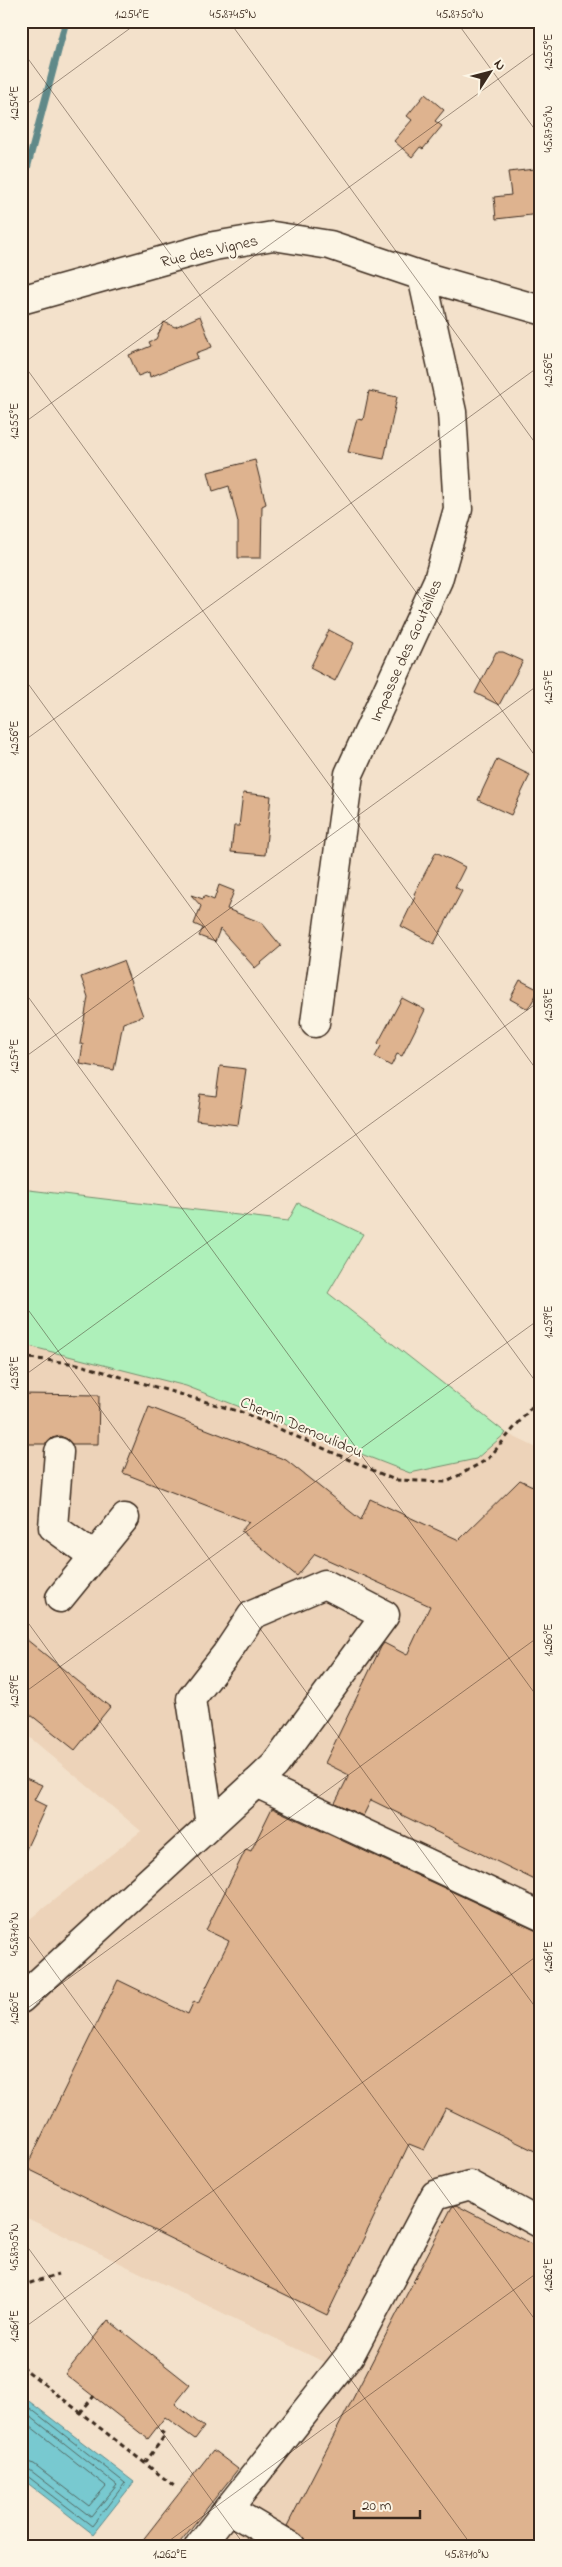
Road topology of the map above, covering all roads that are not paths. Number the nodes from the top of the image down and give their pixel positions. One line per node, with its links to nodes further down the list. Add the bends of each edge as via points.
1 (422, 276): 2 (street, Rue des Vignes, via 330,245 273,236 214,246); 3 (street, Rue des Vignes); 4 (street, Impasse des Goutailles, via 452,412 458,509 438,580 349,774)
2 (21, 300)
3 (541, 310)
4 (315, 1023)
5 (59, 1452): 7 (street, via 53,1527)
6 (125, 1518): 7 (street)
7 (93, 1556): 8 (street)
8 (60, 1598)
9 (256, 1783): 10 (street); 10 (street, via 275,1765 385,1615 325,1584 252,1615 191,1699); 11 (street)
10 (210, 1825): 12 (street)
11 (541, 1916)
12 (21, 2000)
13 (541, 2224): 14 (street, via 470,2185 435,2195 350,2355)
14 (228, 2509): 15 (street); 16 (street)
15 (198, 2546)
16 (292, 2546)

